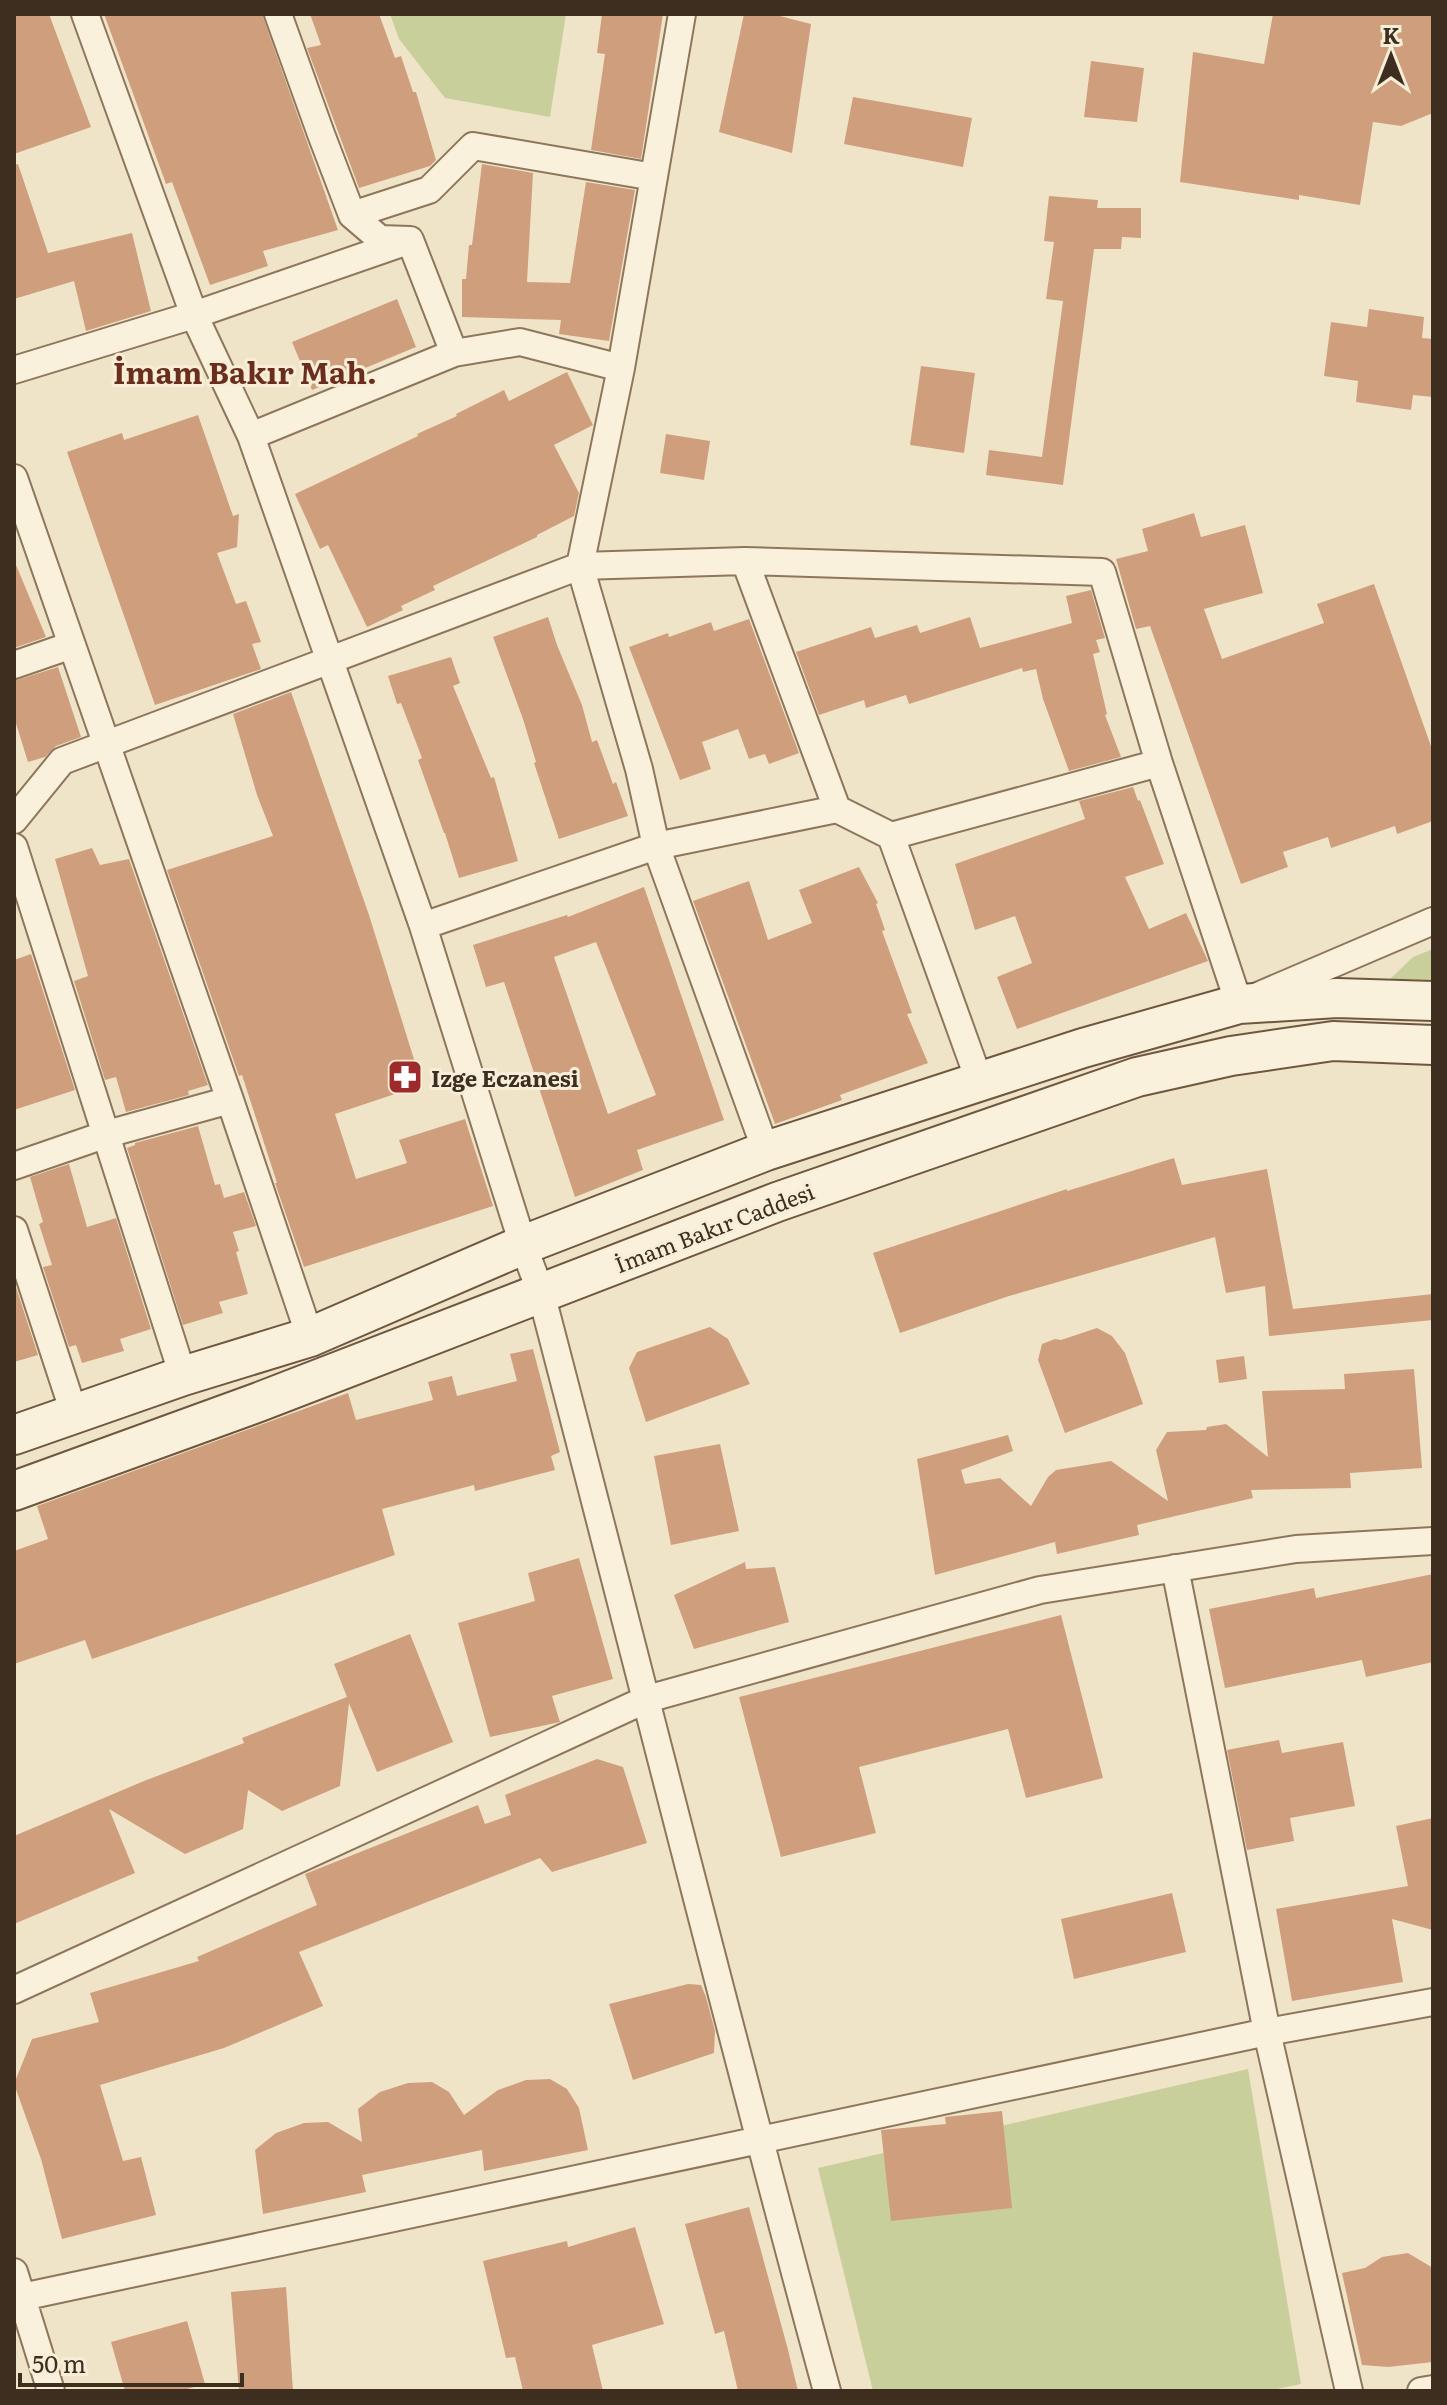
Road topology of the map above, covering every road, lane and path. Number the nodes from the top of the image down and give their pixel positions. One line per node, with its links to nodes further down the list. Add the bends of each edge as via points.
1 (85, 14): 7 (street)
2 (278, 14): 5 (street)
3 (682, 14): 4 (street)
4 (654, 177): 5 (street, via 473,146 429,190); 9 (street)
5 (352, 215): 6 (street, via 380,239)
6 (410, 240): 7 (street); 8 (street)
7 (194, 315): 10 (street); 11 (street)
8 (454, 353): 9 (street, via 520,342); 11 (street)
9 (621, 368): 14 (street)
10 (14, 370)
11 (251, 436): 16 (street)
12 (14, 478): 15 (street)
13 (745, 561): 14 (street); 19 (street, via 1102,572); 20 (street)
14 (580, 566): 16 (street); 23 (street)
15 (72, 645): 17 (street); 18 (street)
16 (328, 660): 18 (street); 26 (street)
17 (14, 665)
18 (106, 743): 21 (street, via 62,761); 31 (street)
19 (1159, 763): 22 (street); 28 (street)
20 (837, 809): 22 (street); 23 (street)
21 (14, 820)
22 (891, 836): 30 (street)
23 (656, 846): 26 (street); 33 (street)
24 (14, 847): 32 (street)
25 (1433, 921): 28 (street)
26 (423, 926): 36 (street)
27 (1433, 1001): 28 (main road, via 1337,998)
28 (1239, 1004): 30 (main road)
29 (1433, 1045): 37 (main road, İmam Bakır Caddesi, via 1333,1041 1137,1077 777,1202)
30 (980, 1083): 33 (main road)
31 (230, 1100): 32 (street); 38 (street)
32 (107, 1134): 34 (street); 39 (street)
33 (766, 1151): 36 (main road)
34 (14, 1166)
35 (14, 1230): 40 (street)
36 (523, 1245): 37 (street); 38 (main road)
37 (541, 1293): 42 (main road, İmam Bakır Caddesi); 45 (street)
38 (310, 1337): 39 (main road)
39 (183, 1376): 40 (main road)
40 (74, 1413): 41 (main road)
41 (14, 1435)
42 (14, 1491)
43 (1433, 1541): 44 (street, via 1296,1549)
44 (1175, 1568): 45 (street, via 1040,1590); 48 (street)
45 (647, 1699): 46 (street); 49 (street)
46 (14, 1990)
47 (1433, 2002): 48 (street)
48 (1267, 2032): 49 (street); 54 (street)
49 (759, 2139): 50 (street); 53 (street)
50 (18, 2285): 52 (street)
51 (1433, 2389): 55 (street)
52 (51, 2391)
53 (827, 2391)
54 (1349, 2391)
55 (1421, 2391)

